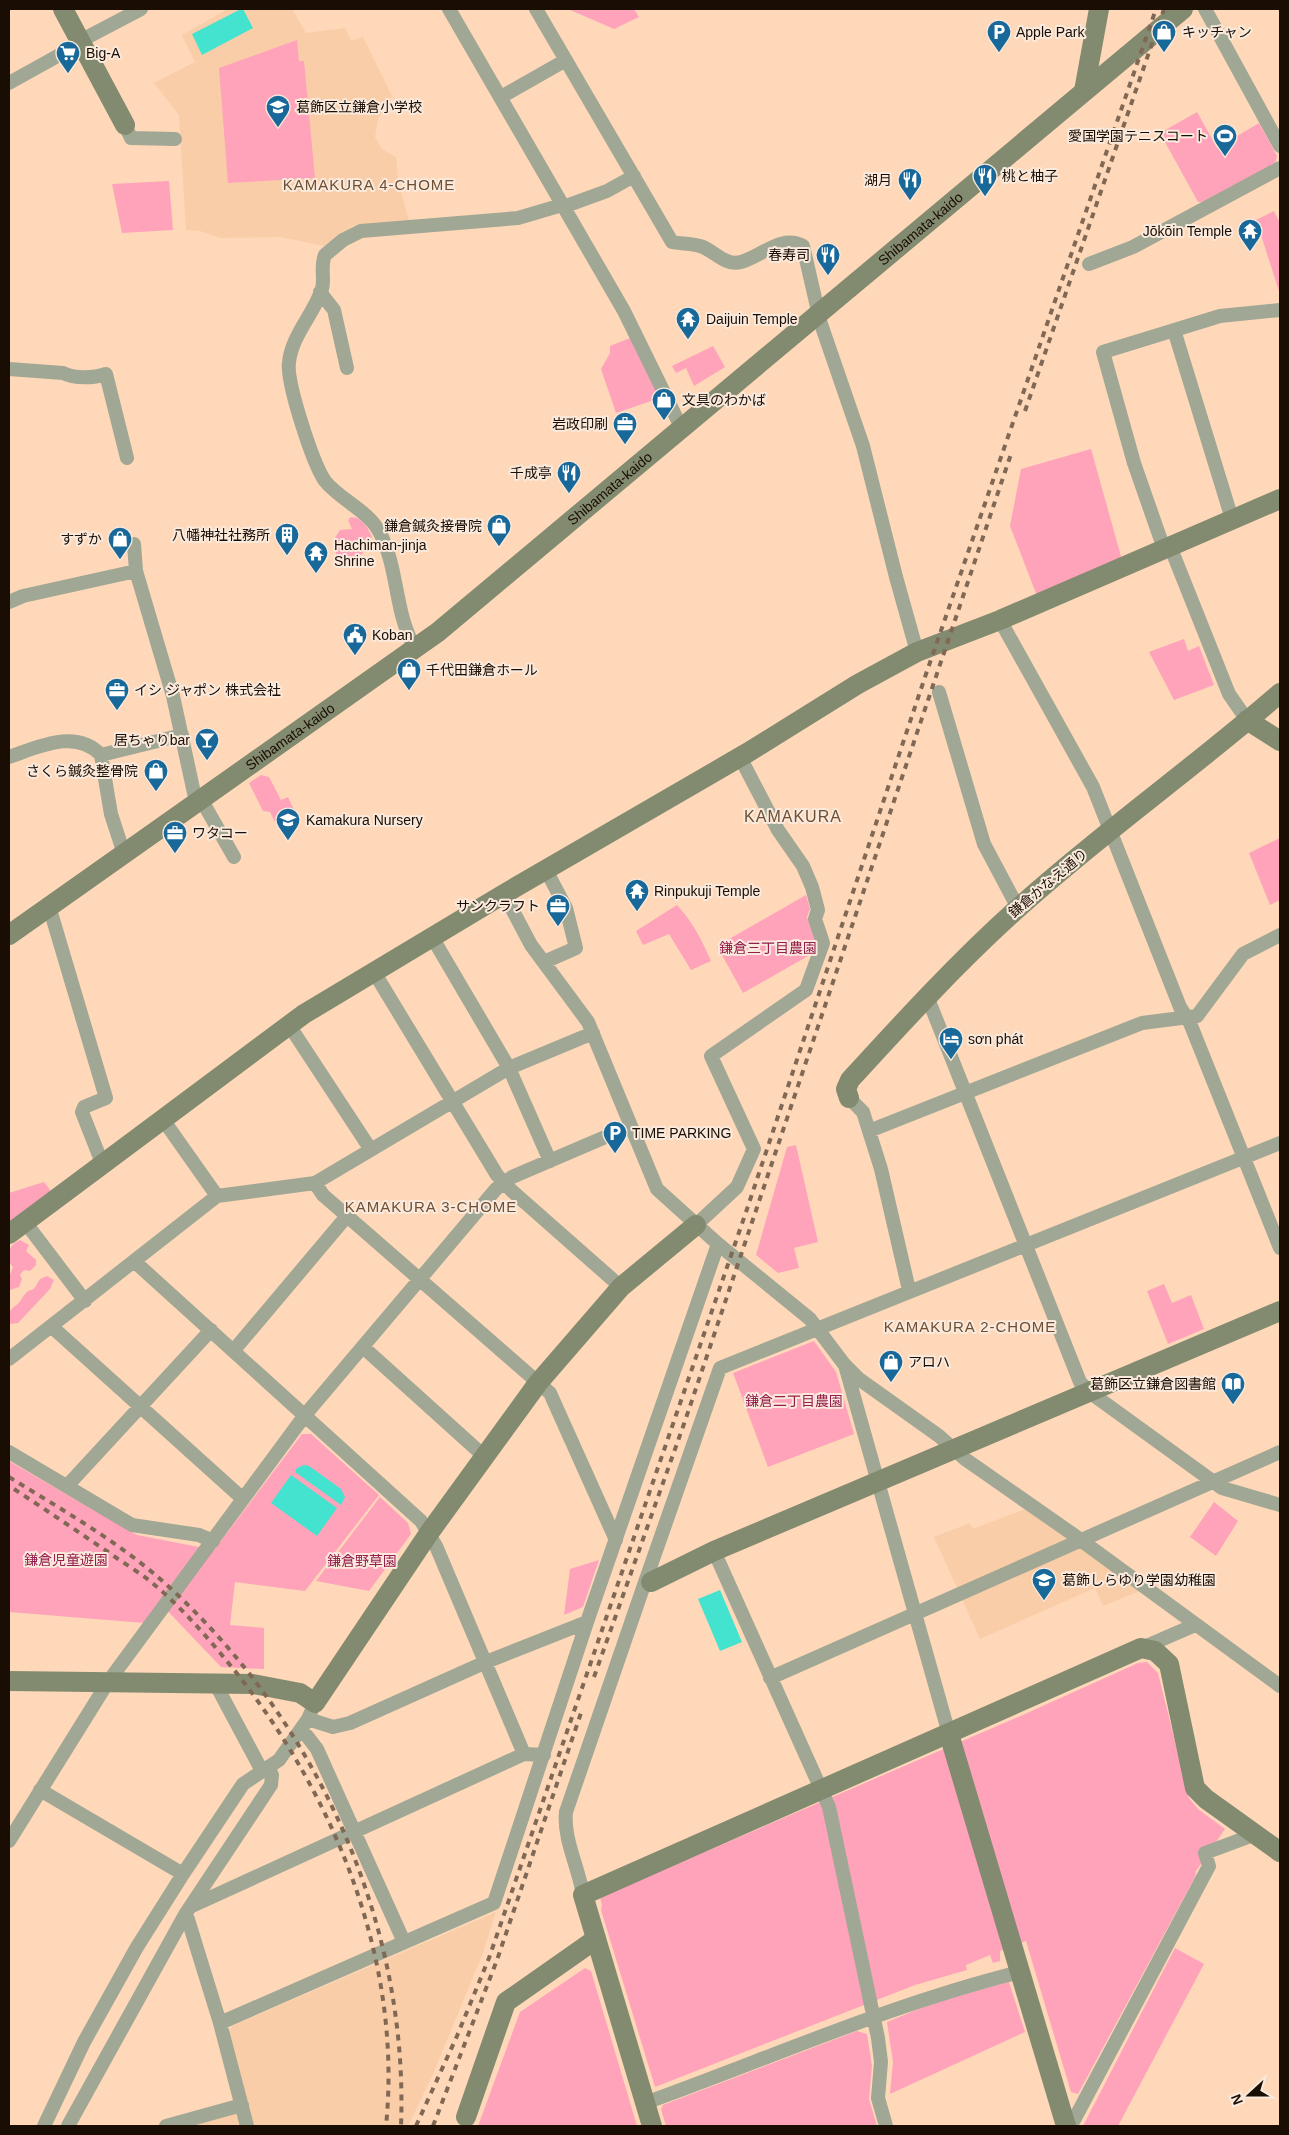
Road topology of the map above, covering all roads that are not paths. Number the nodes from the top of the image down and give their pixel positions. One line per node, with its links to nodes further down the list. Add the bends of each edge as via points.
1 (63, 9): 8 (street)
2 (141, 9): 8 (street)
3 (449, 9): 12 (street)
4 (536, 9): 9 (street)
5 (1099, 9): 11 (street)
6 (1184, 9): 11 (street, Shibamata-kaido)
7 (1205, 9): 15 (street)
8 (81, 42): 10 (street); 13 (street)
9 (566, 60): 12 (street); 17 (street)
10 (9, 83)
11 (1084, 91): 22 (street, Shibamata-kaido)
12 (501, 97): 18 (street)
13 (125, 126): 14 (street, via 131,138)
14 (175, 139)
15 (1280, 146)
16 (1280, 168): 19 (street, via 1133,247)
17 (634, 176): 18 (street, via 607,191); 22 (street, via 672,242 702,246 729,263 741,262 788,242 803,246)
18 (563, 206): 20 (street, via 510,219 361,231 342,240 325,255); 26 (street, via 624,311)
19 (1089, 264)
20 (320, 292): 25 (street, via 334,310); 35 (street, via 288,363 292,387 322,476 379,532 394,569 397,602)
21 (1280, 310): 23 (street, via 1220,316)
22 (819, 313): 26 (street, Shibamata-kaido); 36 (street, via 863,446)
23 (1174, 330): 29 (street); 31 (street, via 1103,352 1134,463)
24 (9, 368): 27 (street, via 69,376 97,377 106,374)
25 (347, 368)
26 (683, 427): 35 (street, Shibamata-kaido)
27 (127, 458)
28 (1280, 499): 29 (street)
29 (1232, 519): 31 (street)
30 (134, 544): 32 (street)
31 (1167, 548): 34 (street); 39 (street, via 1229,694)
32 (136, 571): 33 (street, via 23,596); 40 (street)
33 (9, 602)
34 (1000, 620): 36 (street); 46 (street, via 1093,787)
35 (415, 648): 45 (street, Shibamata-kaido)
36 (917, 652): 44 (street, via 858,684)
37 (939, 692): 52 (street, via 984,844)
38 (1280, 692): 39 (street, 鎌倉かなえ通り)
39 (1247, 720): 41 (street); 46 (street, 鎌倉かなえ通り)
40 (182, 735): 42 (street); 45 (street, via 194,793)
41 (1280, 741)
42 (101, 755): 43 (street, via 80,741 67,741 50,743); 47 (street, via 111,814)
43 (9, 757)
44 (740, 757): 49 (street); 79 (street, via 778,830 803,866 818,910 815,920 823,943 806,990 711,1056 754,1149 737,1187)
45 (200, 800): 47 (street, Shibamata-kaido); 48 (street)
46 (1111, 830): 52 (street, 鎌倉かなえ通り); 59 (street)
47 (124, 854): 51 (street, Shibamata-kaido)
48 (234, 858)
49 (546, 870): 50 (street); 56 (street, via 566,908 576,948)
50 (504, 894): 55 (street); 56 (street, via 531,946)
51 (50, 906): 53 (street, Shibamata-kaido); 73 (street, via 106,1098 84,1107 82,1112)
52 (1018, 908): 58 (street, 鎌倉かなえ通り)
53 (9, 935)
54 (1280, 935): 59 (street, via 1243,954 1198,1016)
55 (432, 937): 57 (street); 62 (street)
56 (544, 962): 61 (street)
57 (374, 972): 60 (street); 65 (street)
58 (927, 996): 63 (street); 64 (street, 鎌倉かなえ通り, via 850,1080 846,1089)
59 (1187, 1018): 63 (street, via 1142,1024); 71 (street)
60 (289, 1025): 66 (street); 70 (street)
61 (593, 1033): 62 (street); 67 (street)
62 (509, 1068): 65 (street); 72 (street)
63 (965, 1093): 68 (street); 82 (street)
64 (850, 1098): 68 (street, via 862,1112)
65 (452, 1100): 70 (street); 75 (street)
66 (162, 1118): 73 (street); 76 (street)
67 (632, 1126): 72 (street); 79 (street, via 657,1190)
68 (869, 1131): 87 (street)
69 (1280, 1143): 71 (street)
70 (371, 1150): 74 (street)
71 (1243, 1158): 82 (street); 83 (street)
72 (550, 1161): 75 (street)
73 (102, 1163): 78 (street)
74 (315, 1183): 76 (street); 77 (street, via 323,1195)
75 (504, 1183): 85 (street); 86 (street)
76 (218, 1196): 84 (street)
77 (347, 1216): 85 (street); 94 (street)
78 (25, 1222): 80 (street); 88 (street)
79 (696, 1225): 81 (street); 86 (street)
80 (9, 1234)
81 (718, 1244): 91 (street); 111 (street)
82 (1026, 1244): 87 (street); 98 (street, via 1080,1382)
83 (1280, 1248)
84 (135, 1262): 88 (street); 92 (street)
85 (420, 1280): 93 (street); 97 (street)
86 (621, 1287): 97 (street)
87 (909, 1290): 91 (street)
88 (84, 1301): 90 (street)
89 (1280, 1311): 98 (street)
90 (52, 1326): 95 (street); 99 (street)
91 (817, 1327): 96 (street); 115 (street, via 724,1365 717,1372)
92 (211, 1330): 94 (street); 99 (street)
93 (363, 1347): 100 (street); 104 (street)
94 (234, 1350): 100 (street)
95 (9, 1359)
96 (844, 1364): 101 (street, via 859,1379); 105 (street)
97 (538, 1383): 104 (street); 111 (street, via 550,1393)
98 (1088, 1391): 101 (street); 106 (street)
99 (141, 1408): 107 (street); 108 (street)
100 (305, 1415): 108 (street); 110 (street, via 398,1499)
101 (954, 1449): 105 (street); 112 (street)
102 (9, 1452): 107 (street)
103 (1280, 1452): 106 (street)
104 (485, 1457): 110 (street)
105 (878, 1481): 114 (street); 116 (street)
106 (1213, 1482): 109 (street, via 1222,1488); 112 (street)
107 (67, 1486): 113 (street, via 132,1525 199,1535)
108 (243, 1498): 113 (street)
109 (1280, 1505)
110 (430, 1533): 120 (street); 126 (street)
111 (616, 1540): 117 (street)
112 (1081, 1540): 116 (street); 118 (street)
113 (213, 1542): 123 (street)
114 (714, 1551): 115 (street); 121 (street)
115 (648, 1584): 139 (street, via 566,1812 566,1828)
116 (915, 1614): 121 (street); 128 (street)
117 (587, 1622): 120 (street); 130 (street)
118 (1196, 1625): 119 (street); 125 (street)
119 (1141, 1648): 128 (street); 135 (street, via 1155,1650 1169,1664 1195,1788)
120 (486, 1662): 126 (street, via 350,1723 333,1727); 129 (street)
121 (770, 1678): 132 (street)
122 (9, 1681): 123 (street)
123 (108, 1682): 124 (street); 133 (street)
124 (215, 1683): 126 (street, via 253,1684 290,1690 300,1693); 131 (street)
125 (1280, 1686)
126 (311, 1711): 127 (street)
127 (300, 1731): 131 (street, via 279,1760); 134 (street, via 317,1749)
128 (949, 1734): 132 (street); 143 (street)
129 (524, 1754): 130 (street); 134 (street)
130 (544, 1755): 142 (street, via 494,1903)
131 (265, 1769): 138 (street, via 243,1784); 140 (street, via 272,1775 271,1785)
132 (820, 1789): 139 (street); 144 (street, via 829,1806)
133 (40, 1790): 136 (street); 138 (street)
134 (356, 1831): 140 (street); 142 (street)
135 (1256, 1834): 137 (street); 149 (street, via 1205,1853 1209,1866 1074,2120)
136 (9, 1841)
137 (1280, 1852)
138 (183, 1874): 150 (street, via 137,1947 84,2042)
139 (583, 1895): 141 (street)
140 (188, 1910): 145 (street); 151 (street)
141 (596, 1939): 146 (street); 148 (street, via 506,2002)
142 (404, 1942): 145 (street)
143 (1020, 1972): 144 (street, via 955,1988); 149 (street)
144 (872, 2017): 146 (street); 155 (street, via 881,2062 878,2098)
145 (220, 2023): 147 (street)
146 (645, 2103): 154 (street)
147 (242, 2105): 152 (street); 153 (street)
148 (464, 2121)
149 (1066, 2125)
150 (44, 2126)
151 (68, 2126)
152 (166, 2126)
153 (247, 2126)
154 (652, 2126)
155 (886, 2126)

